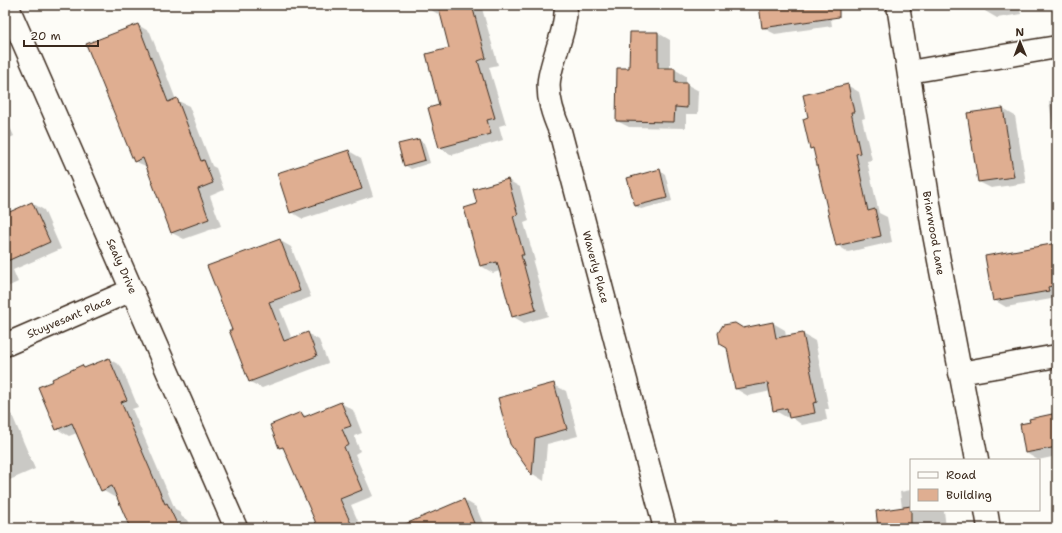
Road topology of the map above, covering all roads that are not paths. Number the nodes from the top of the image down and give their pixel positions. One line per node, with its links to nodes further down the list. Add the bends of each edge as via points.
1 (7, 5): 6 (street, Sealy Drive)
2 (566, 5): 13 (street, Waverly Place, via 566,18 549,81 551,109 562,139)
3 (898, 5): 5 (street, Briarwood Lane)
4 (1057, 47): 5 (street)
5 (909, 72): 9 (street, Briarwood Lane, via 933,229)
6 (132, 290): 7 (street, Stuyvesant Place); 12 (street, Sealy Drive)
7 (5, 345)
8 (1057, 356): 9 (street)
9 (960, 373): 10 (street, Briarwood Lane)
10 (977, 459)
11 (986, 511): 14 (street)
12 (236, 528)
13 (665, 528)
14 (989, 528)

